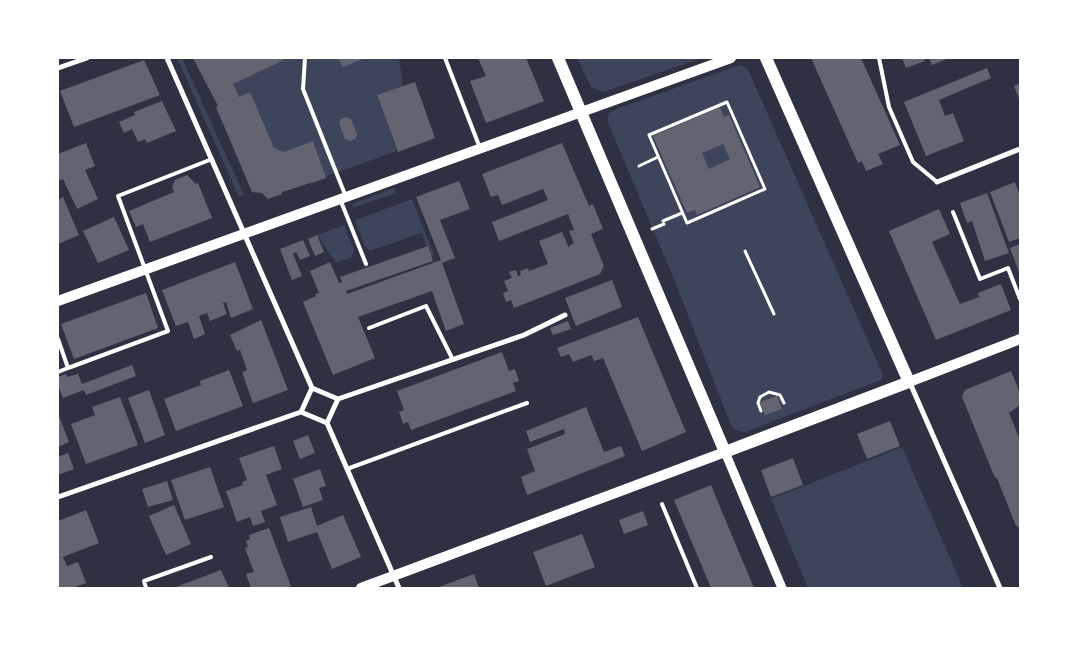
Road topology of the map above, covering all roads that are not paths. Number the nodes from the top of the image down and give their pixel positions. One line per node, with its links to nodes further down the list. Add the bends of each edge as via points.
1 (87, 58): 9 (street)
2 (167, 58): 13 (street)
3 (305, 58): 15 (lane, via 304,89)
4 (445, 58): 11 (lane)
5 (558, 58): 10 (main road)
6 (731, 58): 10 (main road)
7 (766, 58): 29 (main road)
8 (879, 58): 14 (lane, via 889,107 913,162)
9 (58, 68)
10 (582, 111): 11 (main road); 35 (main road)
11 (480, 148): 15 (main road)
12 (1020, 149): 14 (street)
13 (212, 159): 17 (street); 19 (lane, via 118,196)
14 (938, 182)
15 (343, 198): 17 (main road); 18 (lane)
16 (953, 212): 20 (lane, via 980,279 1008,268)
17 (245, 234): 19 (main road); 30 (street)
18 (366, 264)
19 (145, 270): 21 (main road); 27 (lane, via 168,331)
20 (1020, 298)
21 (58, 301)
22 (565, 315): 26 (street, via 524,335)
23 (370, 328): 26 (lane, via 426,306)
24 (58, 339): 27 (lane)
25 (1020, 339): 29 (main road)
26 (453, 360): 31 (street)
27 (68, 368): 28 (lane)
28 (58, 372)
29 (909, 382): 35 (main road); 46 (street)
30 (312, 388): 31 (street); 33 (street)
31 (338, 399): 34 (street)
32 (526, 403): 36 (lane)
33 (301, 412): 34 (street); 37 (street)
34 (327, 423): 36 (street)
35 (725, 452): 40 (main road); 45 (street)
36 (347, 469): 40 (street)
37 (58, 497)
38 (662, 504): 44 (lane)
39 (211, 557): 41 (lane, via 144,581)
40 (393, 576): 42 (main road); 43 (street)
41 (146, 588)
42 (361, 588)
43 (399, 588)
44 (697, 588)
45 (782, 588)
46 (1000, 588)

